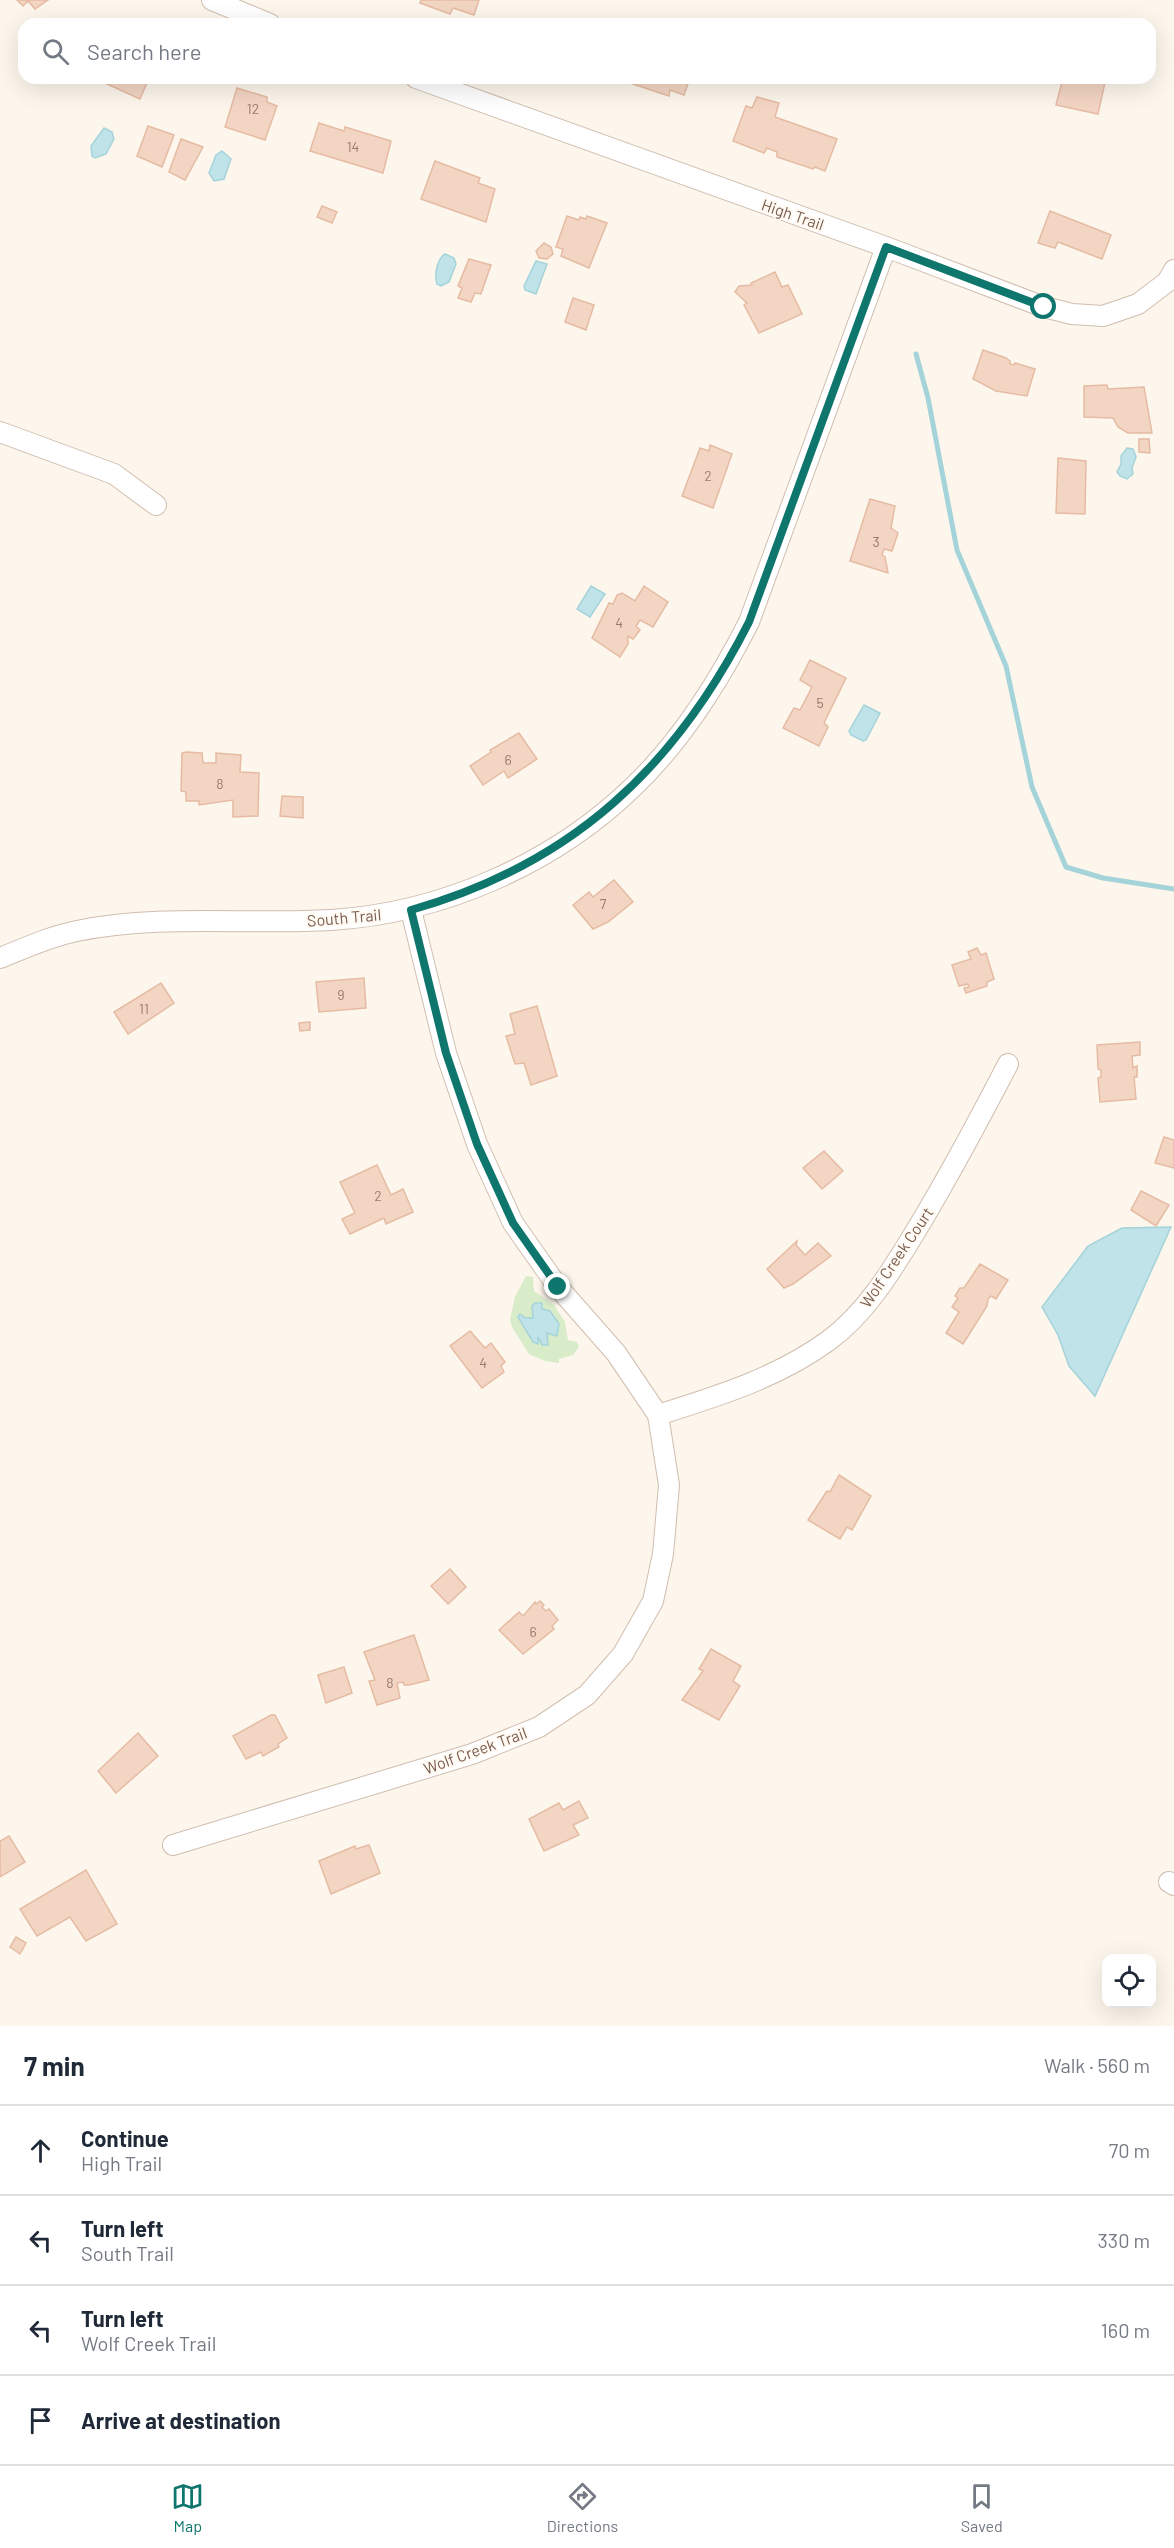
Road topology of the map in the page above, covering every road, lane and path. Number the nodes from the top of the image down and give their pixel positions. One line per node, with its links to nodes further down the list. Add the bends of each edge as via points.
1 (212, 0): 2 (street)
2 (256, 18)
3 (433, 84): 4 (street, High Trail)
4 (886, 247): 5 (street, High Trail, via 1072,314 1103,316 1138,304); 8 (street, South Trail, via 749,622 729,662 702,702 633,788 591,824 505,873)
5 (1171, 276)
6 (0, 432): 7 (street, via 114,474)
7 (156, 505)
8 (411, 910): 9 (street, South Trail, via 332,920 118,924 75,931); 11 (street, Wolf Creek Trail, via 446,1053 477,1144 513,1223 558,1287 616,1353)
9 (0, 958)
10 (1008, 1064): 11 (street, Wolf Creek Court, via 907,1245 858,1314 830,1340 755,1383)
11 (658, 1415): 12 (street, Wolf Creek Trail, via 669,1485 663,1554 653,1601 623,1654 587,1695 539,1727 494,1747)
12 (173, 1845)

